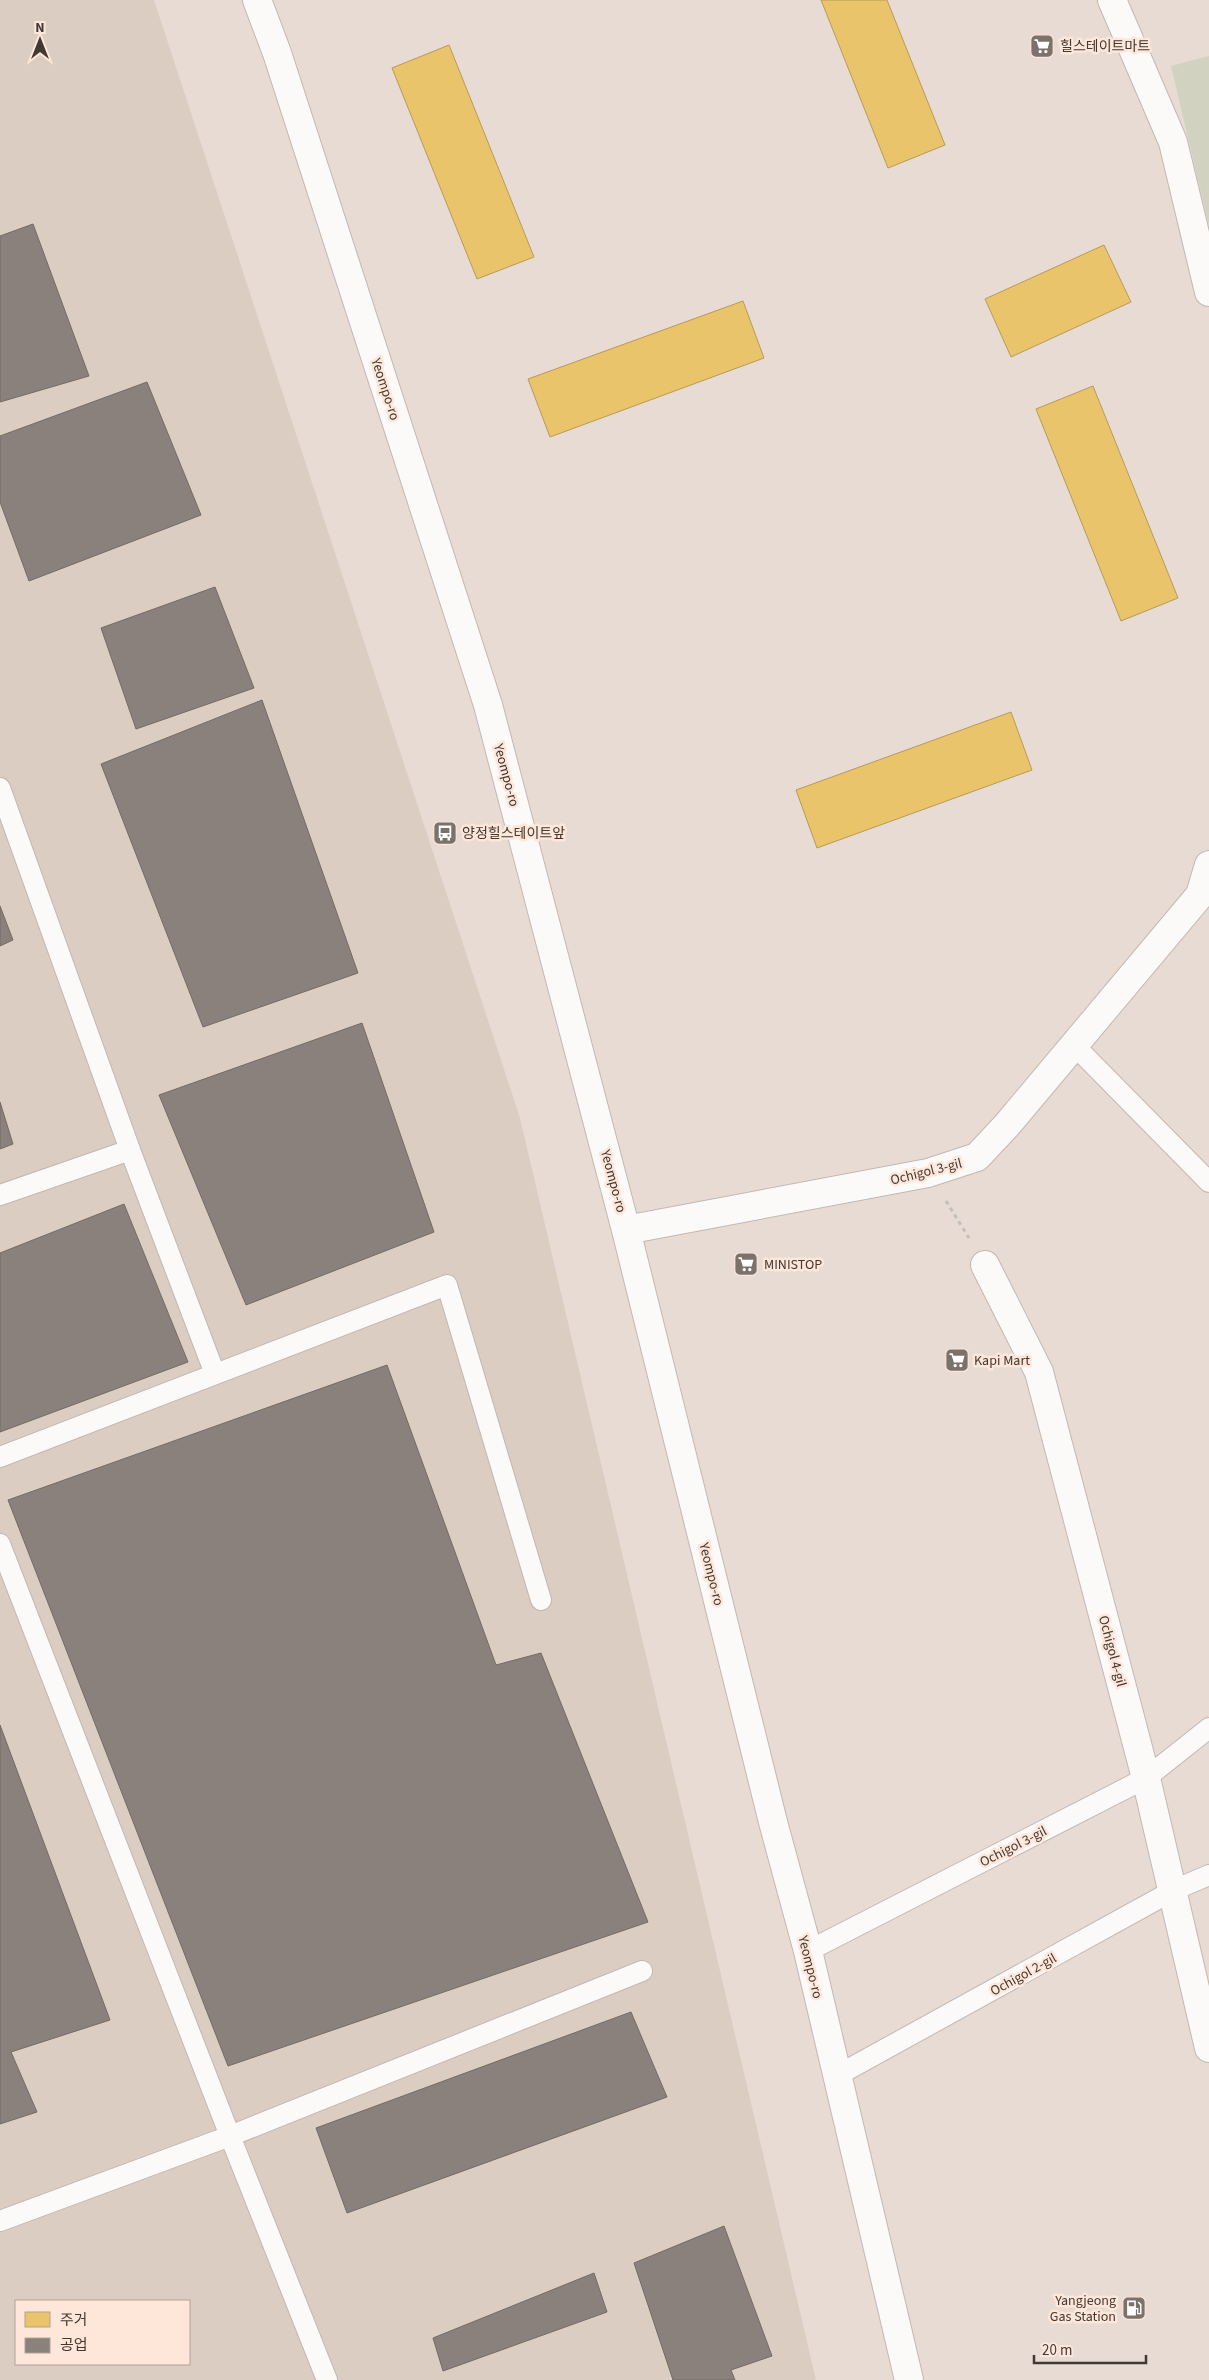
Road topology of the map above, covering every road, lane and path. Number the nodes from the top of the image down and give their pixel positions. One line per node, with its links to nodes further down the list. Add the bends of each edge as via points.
1 (257, 0): 11 (main road, Yeompo-ro, via 277,53 488,705)
2 (1112, 0): 3 (main road, via 1173,142)
3 (1209, 292)
4 (0, 788): 7 (lane)
5 (1209, 865): 6 (main road, Ochigol 3-gil, via 1200,894)
6 (1073, 1044): 8 (main road, Ochigol 3-gil, via 977,1157); 9 (lane)
7 (130, 1150): 10 (lane); 13 (lane)
8 (928, 1173): 11 (main road, Ochigol 3-gil); 12 (path)
9 (1209, 1182)
10 (0, 1195)
11 (626, 1230): 21 (main road, Yeompo-ro)
12 (985, 1265): 18 (main road, Ochigol 4-gil, via 1039,1372)
13 (215, 1374): 14 (lane); 16 (lane, via 447,1285)
14 (0, 1457)
15 (0, 1544): 25 (lane)
16 (541, 1600)
17 (1209, 1728): 18 (lane, Ochigol 3-gil)
18 (1146, 1778): 20 (main road, Ochigol 4-gil); 21 (lane, Ochigol 3-gil)
19 (1209, 1875): 20 (lane, Ochigol 2-gil)
20 (1174, 1890): 23 (main road, Ochigol 4-gil); 24 (lane, Ochigol 2-gil)
21 (808, 1951): 24 (main road, Yeompo-ro)
22 (642, 1971): 25 (lane)
23 (1209, 2048)
24 (838, 2076): 28 (main road, Yeompo-ro)
25 (230, 2136): 26 (lane); 27 (lane)
26 (0, 2221)
27 (327, 2380)
28 (909, 2380)

